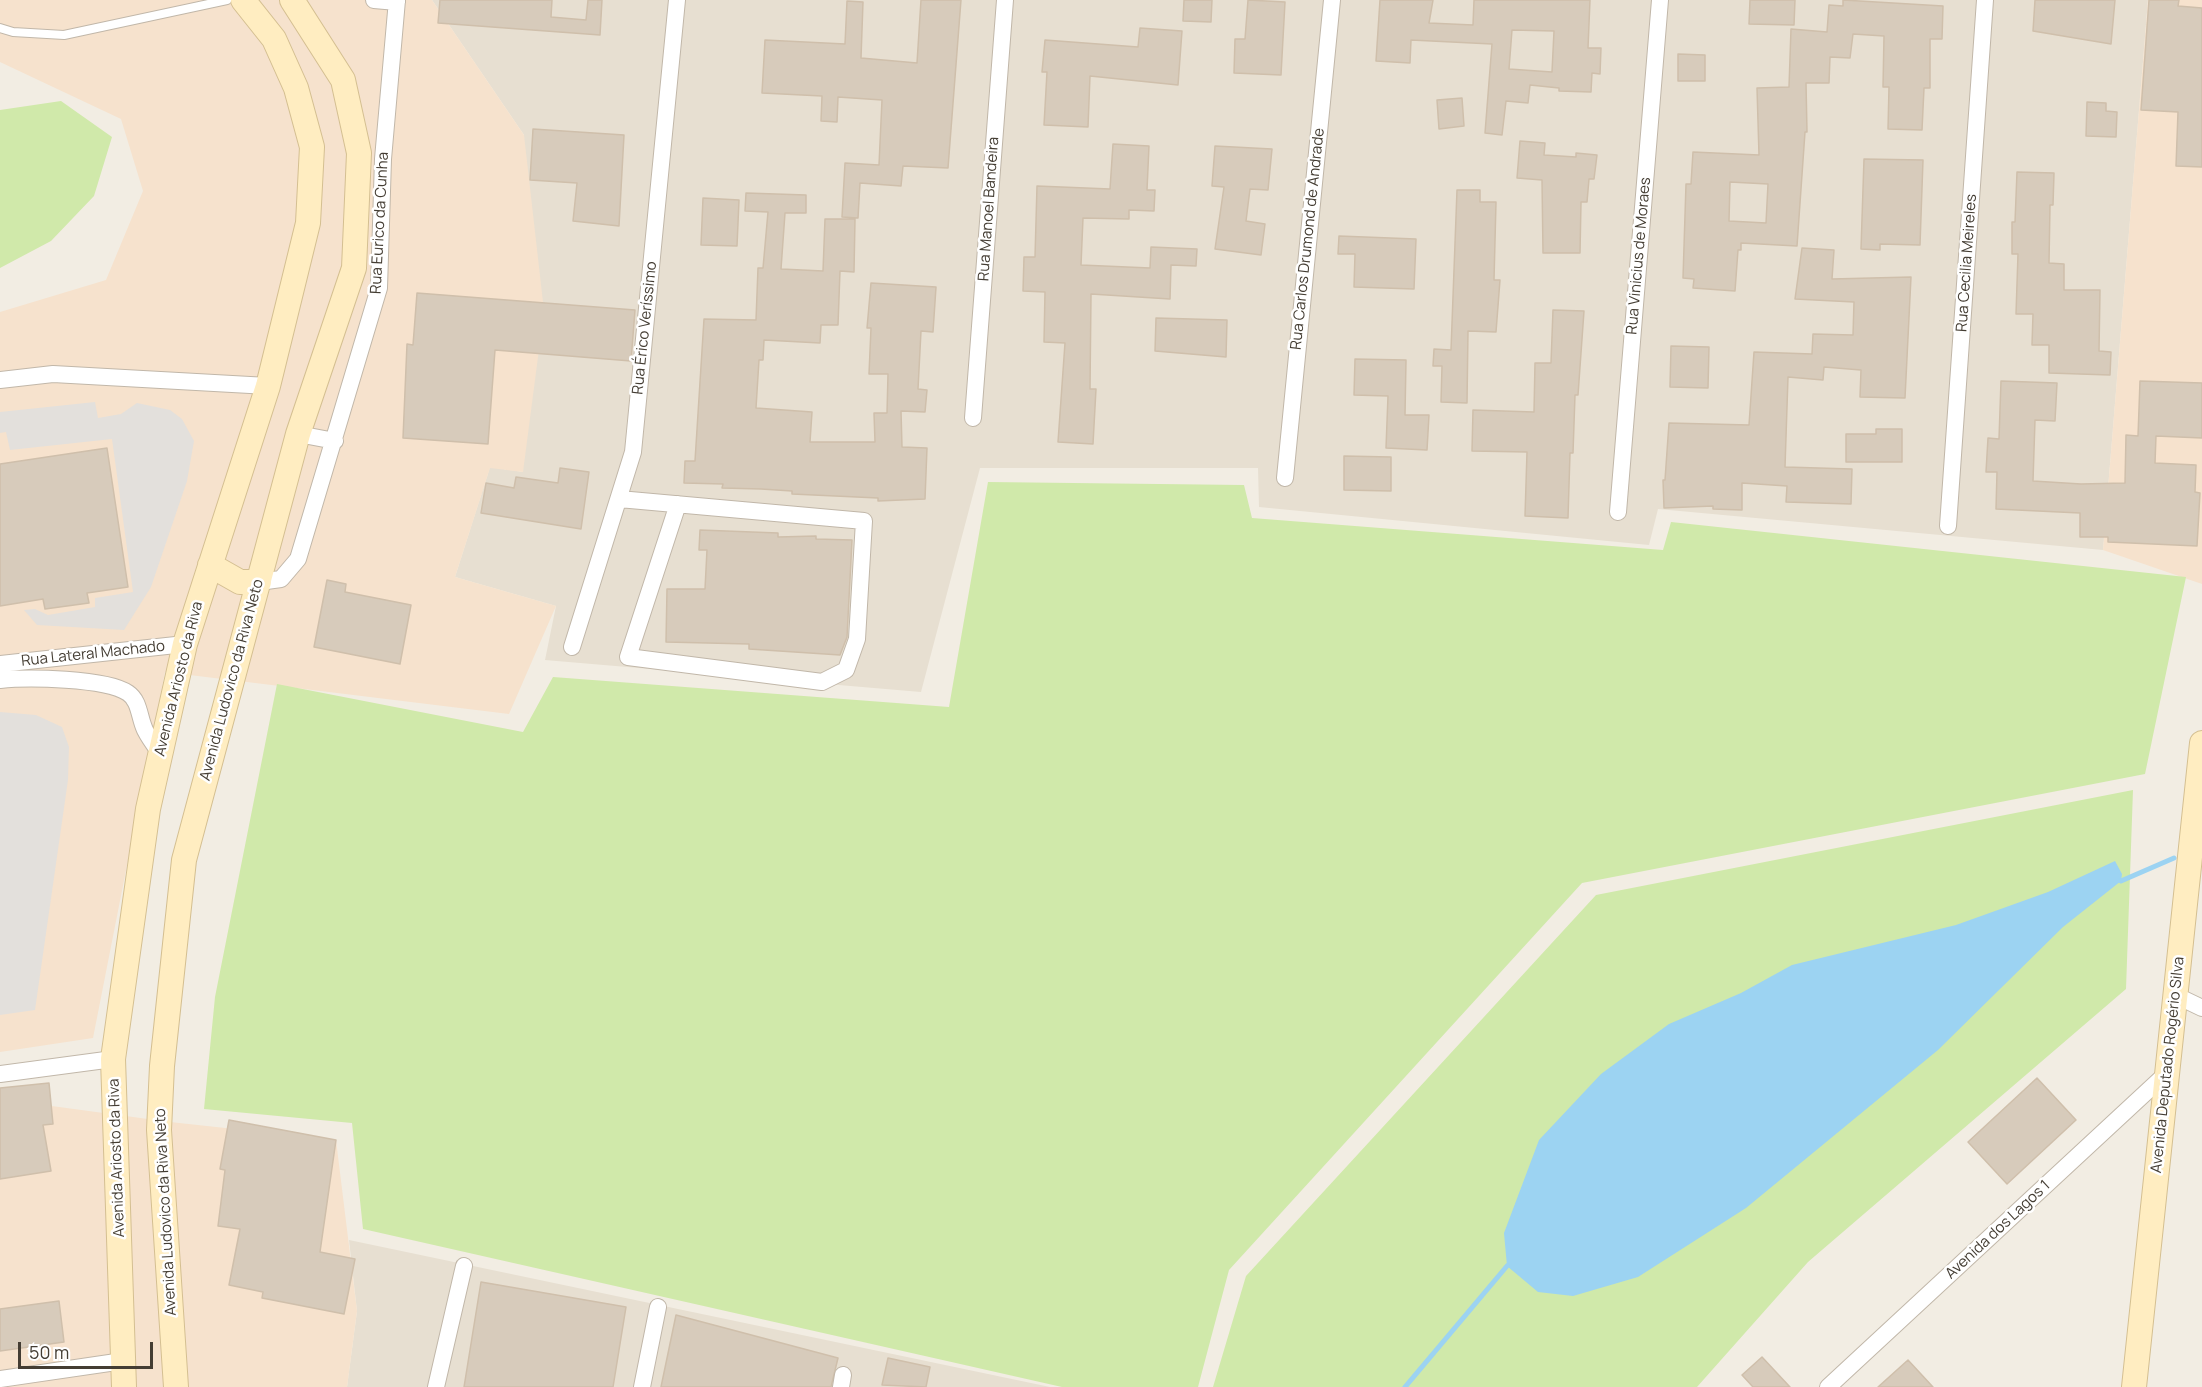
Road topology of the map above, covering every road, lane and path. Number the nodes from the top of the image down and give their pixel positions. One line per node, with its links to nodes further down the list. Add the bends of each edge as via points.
1 (243, 0): 15 (street, Avenida Ariosto da Riva, via 274,39 296,88 312,147 308,223)
2 (291, 0): 12 (street, Avenida Ludovico da Riva Neto, via 343,80)
3 (374, 0): 10 (street)
4 (677, 0): 20 (street, Rua Érico Veríssimo, via 633,452)
5 (1005, 0): 16 (street, Rua Manoel Bandeira)
6 (1332, 0): 19 (street, Rua Carlos Drumond de Andrade)
7 (1660, 0): 22 (street, Rua Vinicius de Moraes)
8 (1985, 0): 23 (street, Rua Cecilia Meireles)
9 (220, 1): 11 (lane, via 64,35)
10 (397, 1): 13 (street, Rua Eurico da Cunha)
11 (0, 28)
12 (359, 153): 13 (street); 17 (street, Avenida Ludovico da Riva Neto, via 354,268)
13 (383, 159): 18 (street, Rua Eurico da Cunha, via 379,288)
14 (0, 380): 15 (street, via 53,374)
15 (268, 386): 24 (street, Avenida Ariosto da Riva)
16 (973, 418)
17 (298, 434): 18 (street); 25 (street, Avenida Ludovico da Riva Neto)
18 (335, 441): 25 (street, Rua Eurico da Cunha, via 298,560 281,579)
19 (1285, 478)
20 (619, 499): 21 (street); 27 (street, Rua Érico Veríssimo)
21 (678, 504): 21 (street, via 864,521 857,639 846,670 822,682 628,657)
22 (1618, 512)
23 (1948, 526)
24 (210, 566): 25 (street, via 240,582); 26 (street, Avenida Ariosto da Riva)
25 (259, 582): 42 (street, Avenida Ludovico da Riva Neto, via 184,860 162,1066 159,1142)
26 (185, 644): 28 (street, Rua Lateral Machado); 31 (street, Avenida Ariosto da Riva)
27 (572, 647)
28 (0, 664)
29 (0, 680): 31 (street, via 72,680 128,693)
30 (2202, 743): 32 (street, Avenida Deputado Rogério Silva)
31 (160, 753): 34 (street, Avenida Ariosto da Riva, via 148,809)
32 (2175, 995): 33 (street); 35 (street, Avenida Deputado Rogério Silva)
33 (2202, 1008)
34 (113, 1059): 36 (street); 39 (street, Avenida Ariosto da Riva)
35 (2168, 1072): 45 (street, Avenida dos Lagos 1); 46 (street, Avenida Deputado Rogério Silva)
36 (0, 1074)
37 (464, 1266): 43 (street)
38 (658, 1307): 44 (street)
39 (123, 1361): 40 (street); 41 (street, Avenida Ariosto da Riva)
40 (0, 1380)
41 (124, 1387)
42 (176, 1387)
43 (436, 1387)
44 (642, 1387)
45 (1828, 1387)
46 (2134, 1387)

